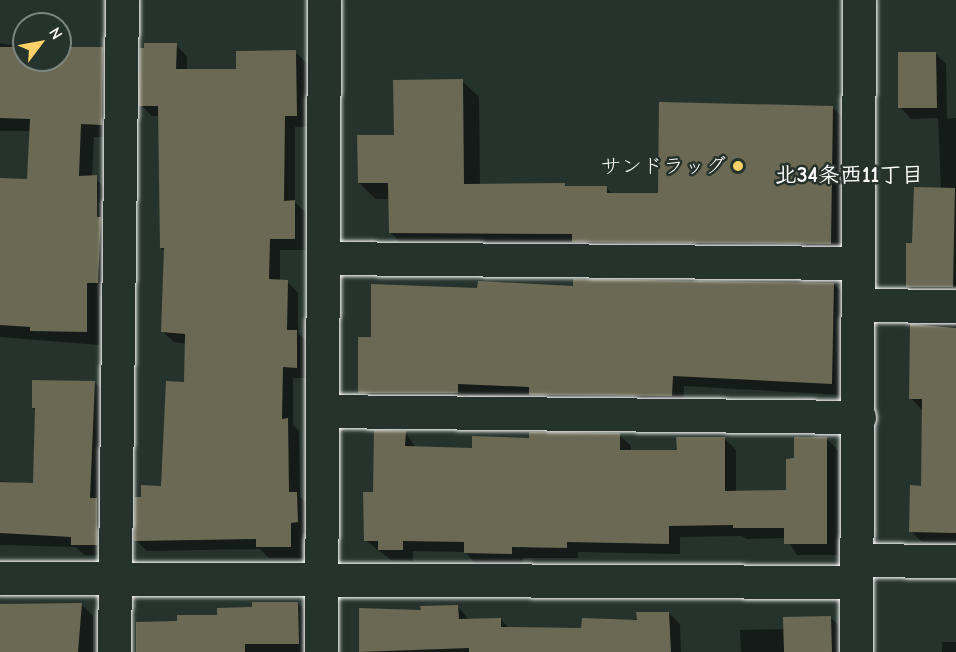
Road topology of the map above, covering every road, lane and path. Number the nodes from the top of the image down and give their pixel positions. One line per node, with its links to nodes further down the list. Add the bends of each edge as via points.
1 (122, 0): 13 (street)
2 (324, 0): 4 (street)
3 (859, 0): 5 (street)
4 (323, 258): 5 (street); 8 (street)
5 (858, 263): 6 (street)
6 (859, 305): 7 (street); 9 (street)
7 (956, 306)
8 (322, 411): 9 (street); 14 (street)
9 (859, 417): 11 (street)
10 (956, 561): 11 (street)
11 (856, 571): 14 (street); 17 (street)
12 (0, 578): 13 (street)
13 (113, 579): 14 (street); 15 (street)
14 (321, 580): 16 (street)
15 (114, 652)
16 (321, 652)
17 (856, 652)

